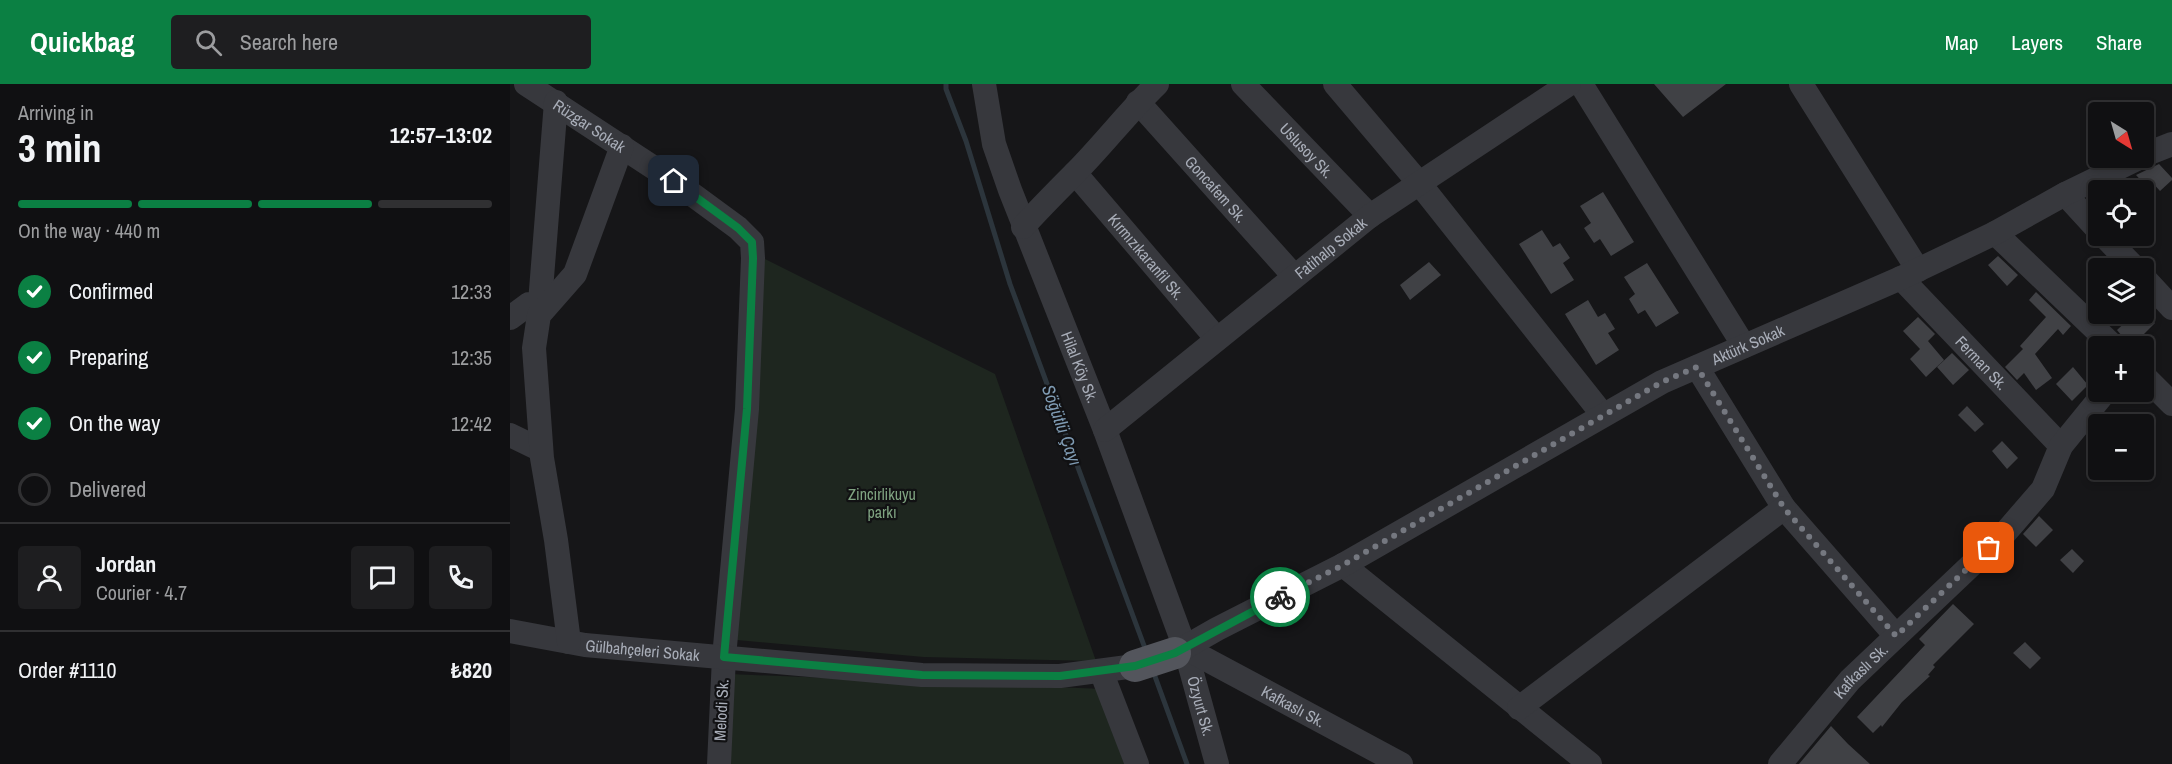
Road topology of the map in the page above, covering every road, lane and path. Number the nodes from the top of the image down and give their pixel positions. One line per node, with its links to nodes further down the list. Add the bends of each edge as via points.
1 (526, 84): 8 (street, Rüzgar Sokak)
2 (984, 84): 19 (street, Hilal Köy Sk., via 994,144)
3 (1157, 84): 9 (street)
4 (1243, 84): 17 (street, Uslusoy Sk.)
5 (1335, 84): 15 (street)
6 (1801, 84): 23 (street, Ferman Sk.)
7 (1567, 85): 15 (street, Fatihalp Sokak); 31 (street)
8 (556, 102): 10 (street, Rüzgar Sokak); 27 (street)
9 (1138, 102): 14 (street); 24 (street, Goncafem Sk.)
10 (622, 146): 27 (street, via 574,274); 47 (street, Rüzgar Sokak, via 752,242 747,409)
11 (2170, 148): 12 (street)
12 (2154, 152)
13 (2118, 168): 16 (street, Aktürk Sokak)
14 (1075, 173): 19 (street); 30 (street, Kırmızıkaranfil Sk.)
15 (1419, 183): 17 (street, Fatihalp Sokak); 36 (street)
16 (2065, 194): 18 (street); 20 (street, Aktürk Sokak)
17 (1370, 216): 24 (street, Fatihalp Sokak)
18 (2088, 219)
19 (1023, 227): 37 (street, Hilal Köy Sk.)
20 (1995, 232): 23 (street, Aktürk Sokak); 29 (street)
21 (2114, 246): 22 (street)
22 (2125, 258)
23 (1909, 274): 31 (street, Aktürk Sokak); 39 (street, Ferman Sk.)
24 (1294, 276): 30 (street, Fatihalp Sokak)
25 (2154, 289): 26 (street)
26 (2172, 308)
27 (539, 315): 28 (street, via 529,303); 40 (street, via 534,348)
28 (510, 318)
29 (2103, 336)
30 (1217, 339): 37 (street, Fatihalp Sokak)
31 (1744, 346): 32 (street, Aktürk Sokak)
32 (1697, 367): 36 (street, Aktürk Sokak); 41 (street)
33 (2154, 386): 35 (street)
34 (2098, 402): 39 (street, Kafkaslı Sk.)
35 (2172, 404)
36 (1603, 415): 42 (street, Aktürk Sokak)
37 (1105, 430): 46 (street, Hilal Köy Sk.)
38 (510, 435): 40 (street)
39 (2061, 446): 44 (street, Kafkaslı Sk., via 2043,489 2005,533)
40 (541, 450): 45 (street)
41 (1784, 508): 44 (street); 50 (street)
42 (1343, 565): 46 (street, Aktürk Sokak); 50 (street)
43 (510, 631): 45 (street, Gülbahçeleri Sokak)
44 (1896, 636): 56 (street, Kafkaslı Sk., via 1850,680)
45 (568, 642): 47 (street, Gülbahçeleri Sokak)
46 (1180, 650): 48 (main road); 53 (street, Özyurt Sk.); 54 (street, Kafkaslı Sk.)
47 (724, 657): 49 (street, Gülbahçeleri Sokak, via 922,675 1060,676); 51 (street, Melodi Sk.)
48 (1135, 666): 49 (street, Gülbahçeleri Sokak)
49 (1101, 671): 52 (street)
50 (1519, 708): 55 (street)
51 (719, 764)
52 (1137, 764)
53 (1217, 764)
54 (1401, 764)
55 (1590, 764)
56 (1780, 764)

